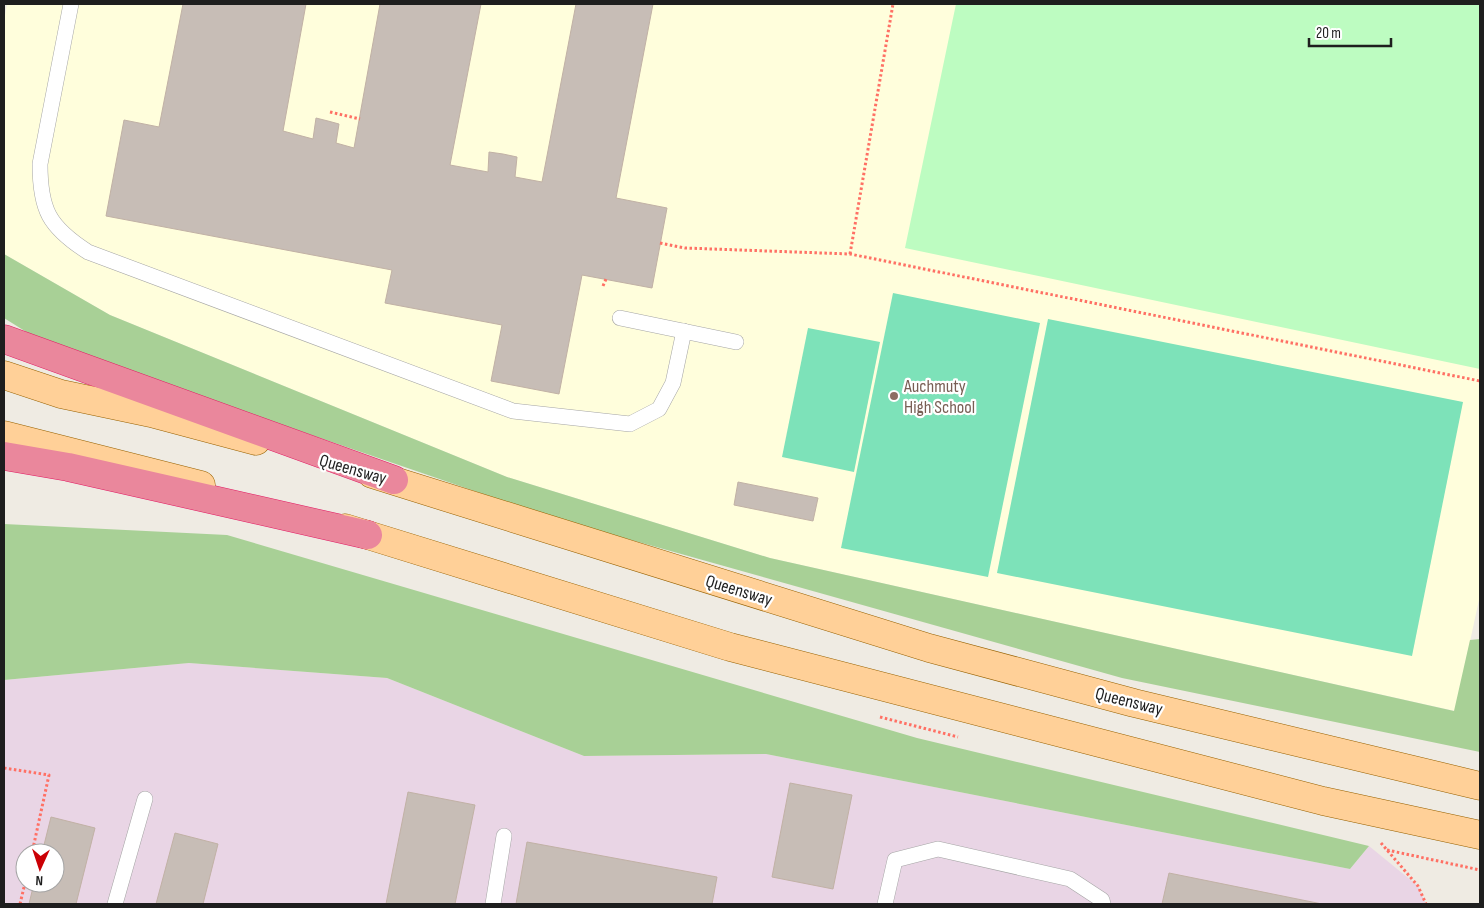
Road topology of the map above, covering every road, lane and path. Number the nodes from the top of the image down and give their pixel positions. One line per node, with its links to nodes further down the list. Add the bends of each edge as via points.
1 (71, 4): 10 (lane, via 40,164 40,187 55,227 88,252 513,411 630,424 659,409 673,383)
2 (892, 4): 6 (path)
3 (330, 112): 4 (path)
4 (360, 119)
5 (660, 243): 6 (path, via 685,248)
6 (850, 254): 14 (path)
7 (606, 279): 8 (path)
8 (603, 286)
9 (620, 318): 10 (lane)
10 (684, 331): 12 (lane)
11 (4, 339): 17 (highway)
12 (736, 342)
13 (4, 375): 17 (main road, Queensway, via 61,394 151,413)
14 (1480, 381)
15 (4, 435): 18 (main road, via 151,471)
16 (4, 456): 18 (highway, via 68,466)
17 (394, 480): 20 (main road, Queensway, via 929,648 1134,703)
18 (368, 535): 22 (main road, via 739,650 1323,801)
19 (4, 768): 25 (path, via 49,775)
20 (1480, 786)
21 (145, 799): 28 (lane)
22 (1480, 835)
23 (504, 836): 29 (lane)
24 (1374, 836): 26 (path)
25 (34, 843)
26 (1387, 850): 27 (path); 32 (path, via 1418,886)
27 (1480, 870)
28 (115, 904)
29 (493, 904)
30 (885, 904): 31 (lane, via 895,860 938,849 1070,880 1102,900)
31 (1103, 904)
32 (1426, 904)

